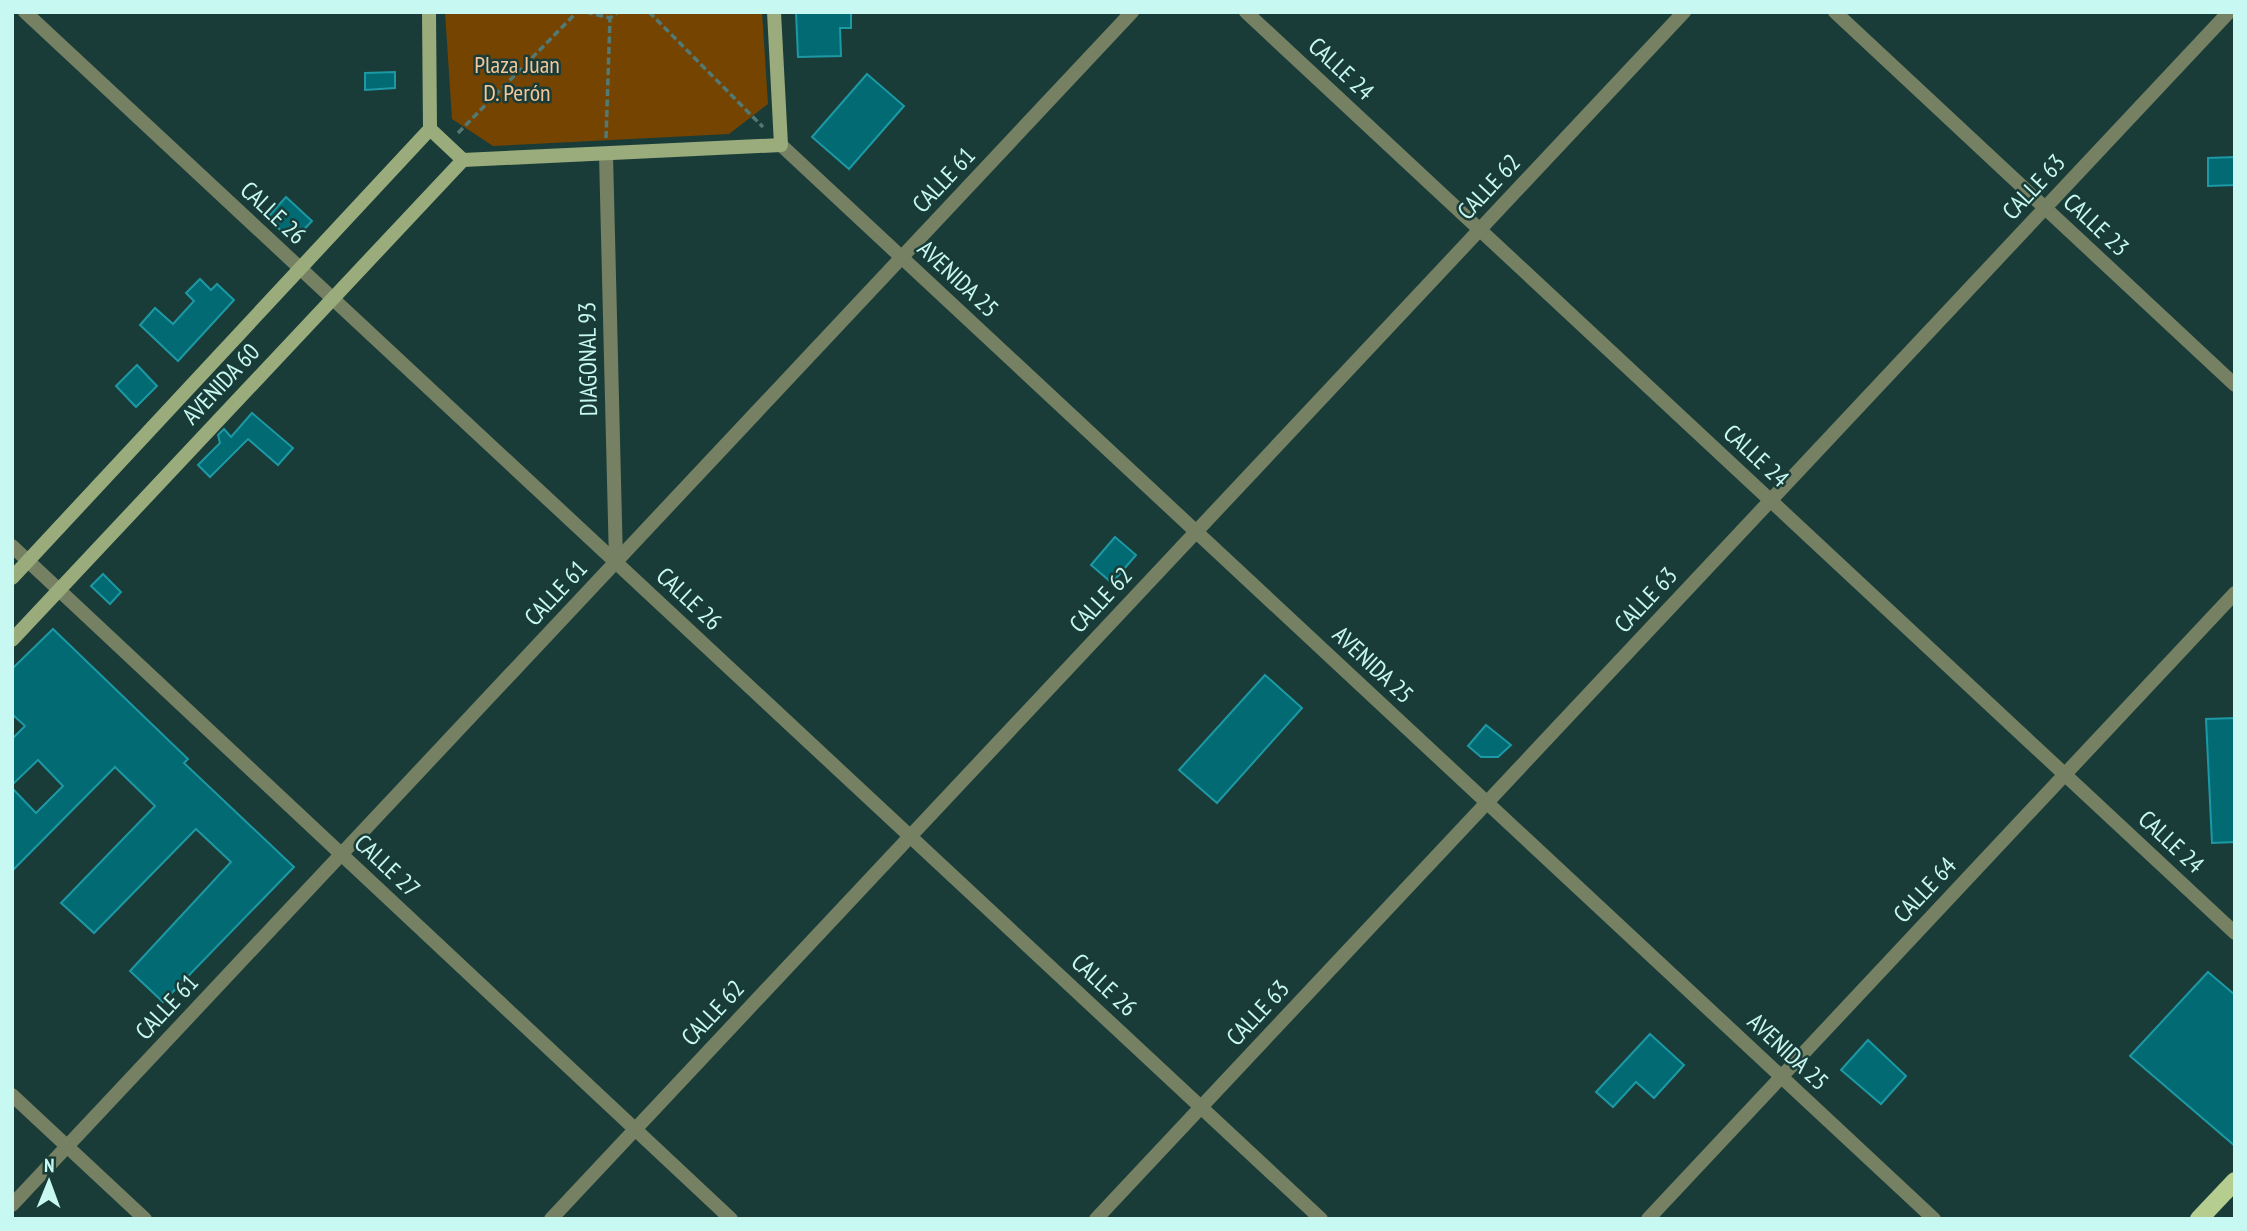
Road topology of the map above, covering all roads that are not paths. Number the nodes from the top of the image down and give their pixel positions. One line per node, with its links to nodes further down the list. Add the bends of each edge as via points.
1 (25, 12): 16 (street, CALLE 26)
2 (429, 12): 9 (main road)
3 (774, 12): 10 (main road)
4 (1132, 12): 15 (street, CALLE 61)
5 (1246, 12): 14 (street, CALLE 24)
6 (1684, 12): 14 (street, CALLE 62)
7 (1835, 12): 13 (street, CALLE 23)
8 (2229, 12): 13 (street, CALLE 63)
9 (430, 129): 12 (main road); 16 (main road, AVENIDA 60)
10 (781, 145): 11 (main road); 15 (street, AVENIDA 25)
11 (606, 154): 12 (main road); 23 (street, DIAGONAL 93)
12 (463, 160): 17 (main road, AVENIDA 60)
13 (2045, 208): 18 (street, CALLE 23); 19 (street, CALLE 63)
14 (1480, 230): 19 (street, CALLE 24); 20 (street, CALLE 62)
15 (902, 258): 20 (street, AVENIDA 25); 23 (street, CALLE 61)
16 (300, 269): 17 (street, CALLE 26); 22 (main road, AVENIDA 60)
17 (332, 299): 23 (street, CALLE 26); 25 (main road, AVENIDA 60)
18 (2235, 385)
19 (1770, 500): 28 (street, CALLE 24); 29 (street, CALLE 63)
20 (1196, 531): 29 (street, AVENIDA 25); 30 (street, CALLE 62)
21 (12, 546): 22 (street, CALLE 27)
22 (29, 561): 24 (main road, AVENIDA 60); 25 (street, CALLE 27)
23 (616, 562): 30 (street, CALLE 26); 31 (street, CALLE 61)
24 (12, 578)
25 (59, 590): 27 (main road, AVENIDA 60); 31 (street, CALLE 27)
26 (2235, 593): 28 (street, CALLE 64)
27 (12, 640)
28 (2065, 774): 32 (street, CALLE 24); 33 (street, CALLE 64)
29 (1487, 802): 33 (street, AVENIDA 25); 35 (street, CALLE 63)
30 (910, 836): 35 (street, CALLE 26); 36 (street, CALLE 62)
31 (342, 854): 36 (street, CALLE 27); 37 (street, CALLE 61)
32 (2235, 933)
33 (1781, 1076): 45 (street, CALLE 64); 46 (street, AVENIDA 25)
34 (12, 1095): 37 (street)
35 (1201, 1107): 43 (street, CALLE 63); 44 (street, CALLE 26)
36 (635, 1129): 41 (street, CALLE 62); 42 (street, CALLE 27)
37 (67, 1146): 39 (street, CALLE 61); 40 (street)
38 (2235, 1181): 47 (main road)
39 (12, 1205)
40 (145, 1219)
41 (551, 1219)
42 (732, 1219)
43 (1096, 1219)
44 (1321, 1219)
45 (1647, 1219)
46 (1934, 1219)
47 (2199, 1219)

